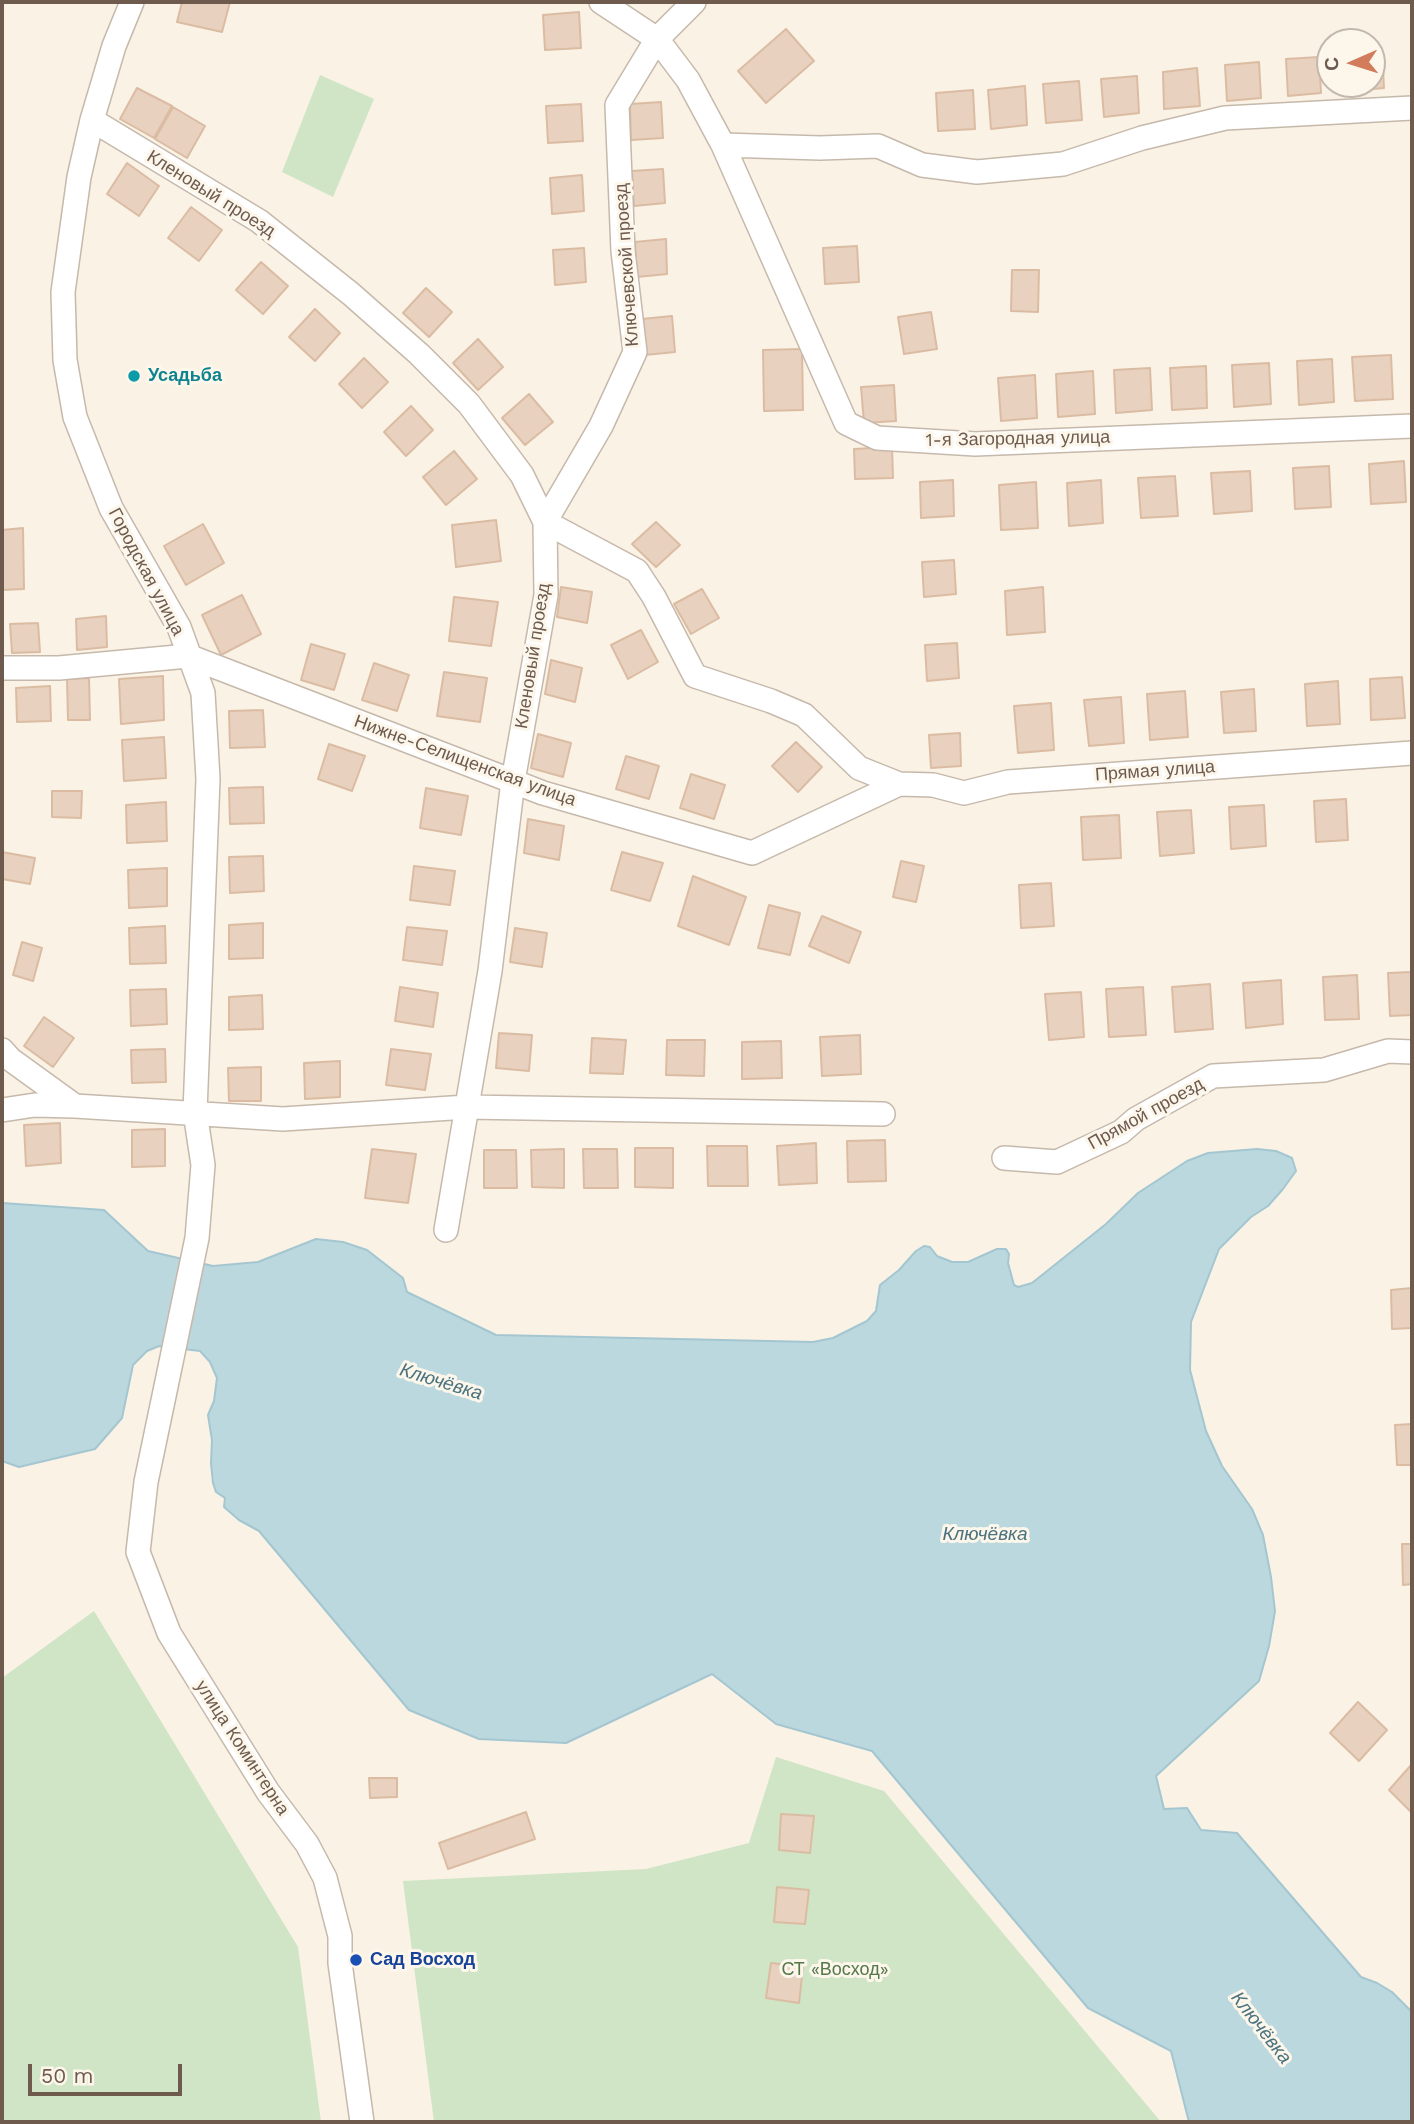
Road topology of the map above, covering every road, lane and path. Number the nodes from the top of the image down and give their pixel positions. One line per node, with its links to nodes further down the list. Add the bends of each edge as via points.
1 (132, 2): 6 (street, Городская улица)
2 (601, 2): 4 (street)
3 (694, 2): 4 (street, Ключевской проезд)
4 (657, 39): 7 (street, 1-я Загородная улица, via 688,80); 9 (street, Ключевской проезд, via 617,105 623,250 635,352 601,426)
5 (1412, 107): 7 (street, via 1225,118 1063,164 977,172 922,165 878,146)
6 (92, 120): 9 (street, Кленовый проезд, via 259,221 419,354 469,404 522,475); 10 (street, Городская улица, via 63,292 65,360 75,417 111,508 179,627)
7 (723, 145): 8 (street, 1-я Загородная улица, via 846,423 877,438 975,443)
8 (1412, 426)
9 (545, 522): 13 (street, Кленовый проезд, via 546,595); 14 (street, via 637,571 695,676 804,715 859,768)
10 (188, 656): 11 (street, via 59,668); 13 (street, Нижне-Селищенская улица); 20 (street, Городская улица, via 203,693 208,779)
11 (2, 668)
12 (1412, 753): 14 (street, Прямая улица, via 1008,782 964,793 933,785)
13 (513, 781): 14 (street, Нижне-Селищенская улица, via 752,853); 18 (street, Кленовый проезд, via 490,971)
14 (899, 784)
15 (2, 1050): 17 (street)
16 (1412, 1052): 22 (street, Прямой проезд, via 1388,1051 1324,1070 1213,1076 1121,1132 1057,1162)
17 (75, 1106): 19 (street); 20 (street)
18 (467, 1107): 20 (street, via 283,1119); 21 (street); 23 (street, Кленовый проезд)
19 (2, 1110)
20 (195, 1112): 24 (street, Городская улица, via 203,1166)
21 (883, 1114)
22 (1004, 1158)
23 (446, 1230)
24 (197, 1238): 25 (street, улица Коминтерна, via 146,1482 138,1552 169,1633 326,1878 340,1936)
25 (362, 2122)

